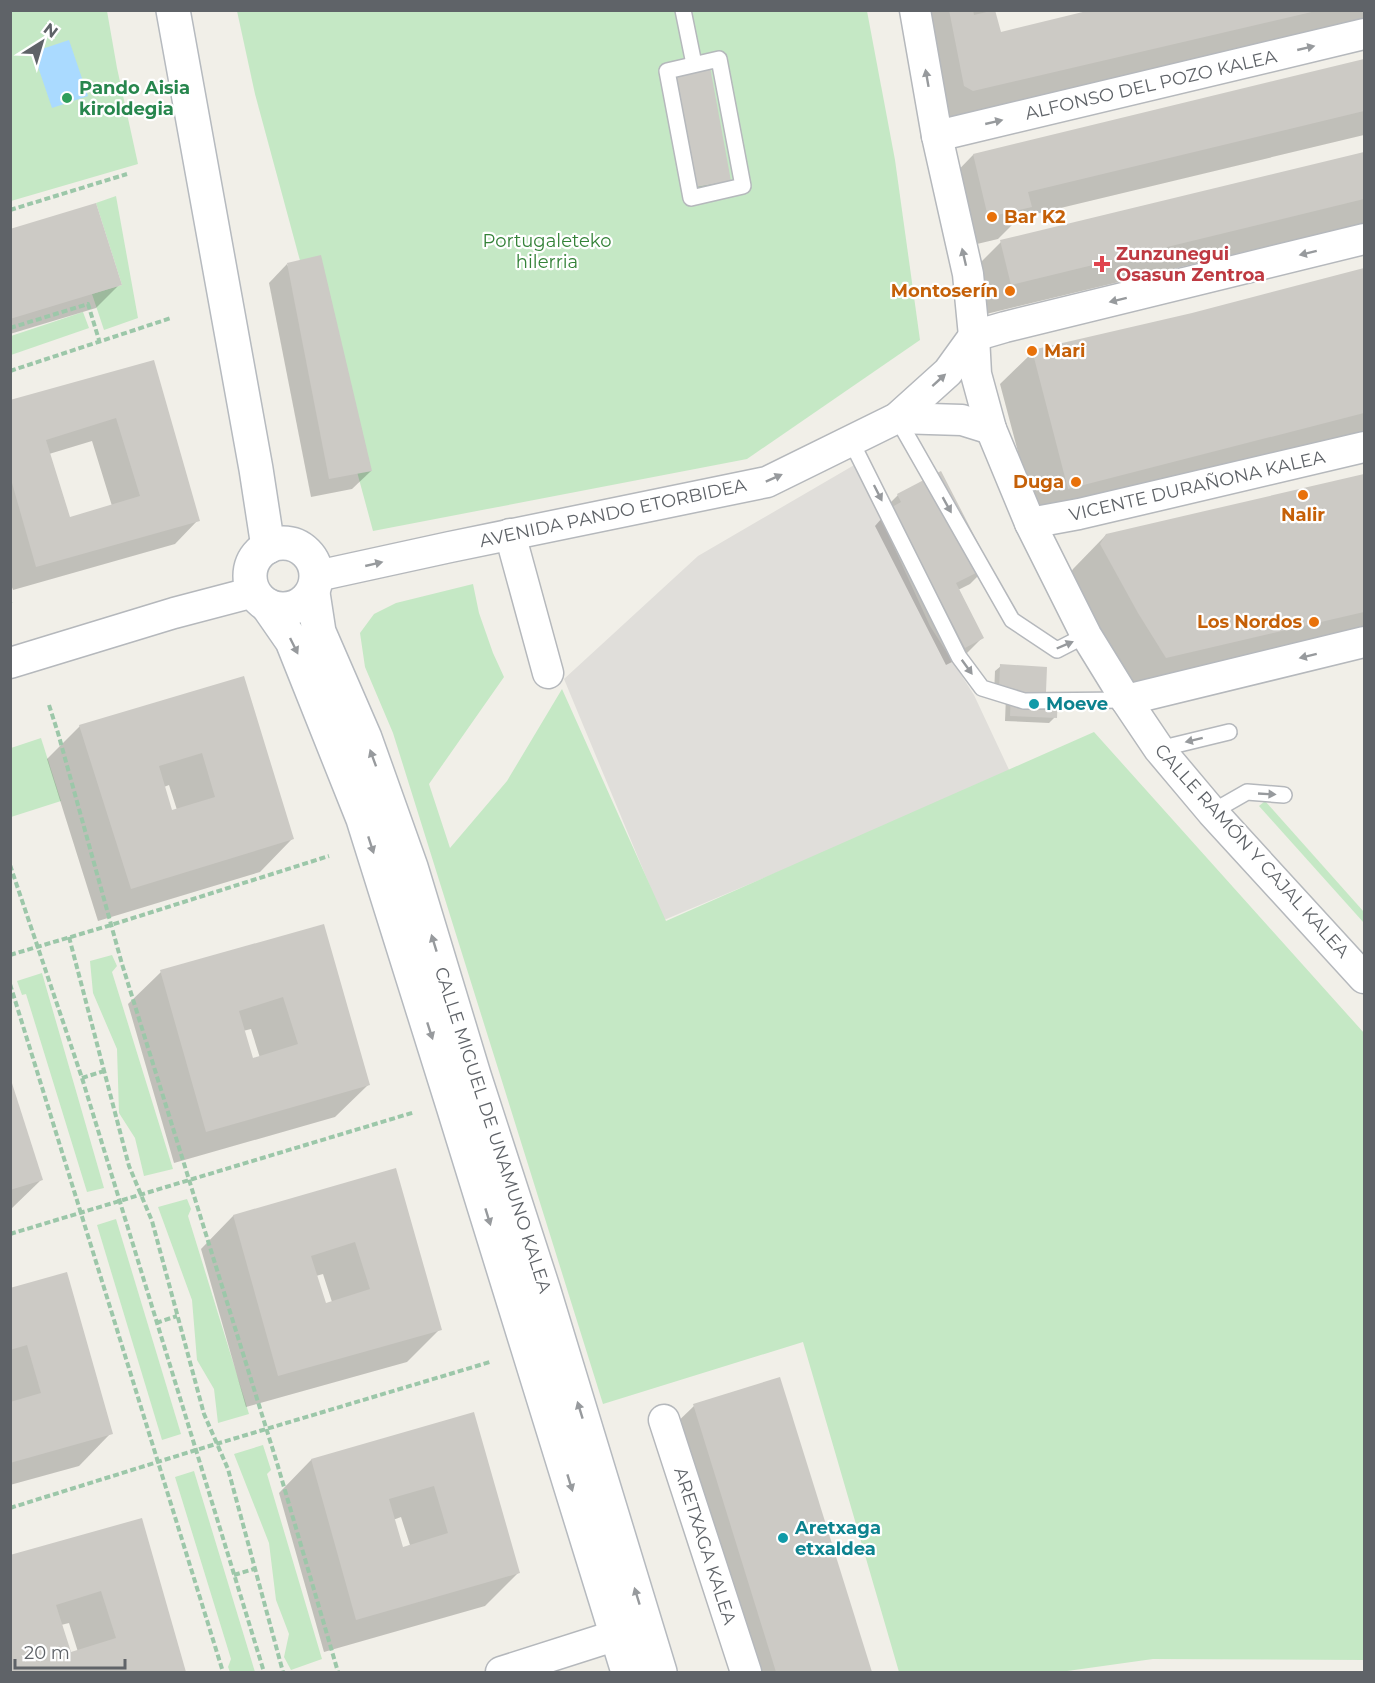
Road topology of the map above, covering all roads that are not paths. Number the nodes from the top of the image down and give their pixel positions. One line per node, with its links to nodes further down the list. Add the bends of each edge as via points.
1 (173, 10): 15 (street, via 256,469)
2 (683, 10): 5 (lane)
3 (915, 10): 6 (street, CALLE RAMÓN Y CAJAL KALEA, one-way to 3)
4 (1365, 34): 6 (street, ALFONSO DEL POZO KALEA, one-way to 4)
5 (694, 64): 5 (lane, via 719,59 743,186 691,198 667,71)
6 (937, 136): 8 (street, CALLE RAMÓN Y CAJAL KALEA, one-way to 6, via 968,274)
7 (1365, 239): 8 (street, one-way to 8)
8 (974, 336): 9 (street, AVENIDA PANDO ETORBIDEA, one-way to 8, via 948,372); 10 (street, CALLE RAMÓN Y CAJAL KALEA, via 975,374)
9 (897, 418): 10 (street, AVENIDA PANDO ETORBIDEA, via 962,420); 11 (street, AVENIDA PANDO ETORBIDEA); 18 (lane, one-way to 18, via 1012,620 1057,650)
10 (991, 429): 13 (street, CALLE RAMÓN Y CAJAL KALEA)
11 (851, 441): 14 (street, AVENIDA PANDO ETORBIDEA, one-way to 11, via 767,482); 22 (lane, one-way to 22, via 959,657 982,688 1024,701)
12 (1365, 447): 13 (street, VICENTE DURAÑONA KALEA)
13 (1030, 523): 18 (street, CALLE RAMÓN Y CAJAL KALEA)
14 (510, 534): 16 (street, AVENIDA PANDO ETORBIDEA, one-way to 14); 21 (street)
15 (276, 545): 16 (street, CALLE MIGUEL DE UNAMUNO KALEA, via 300,548 312,560); 17 (street, via 255,559)
16 (315, 585): 17 (street, via 300,606 283,610); 29 (street, CALLE MIGUEL DE UNAMUNO KALEA, one-way to 16, via 544,1291 411,867 365,738 319,632)
17 (257, 591): 20 (street, via 174,612); 29 (street, CALLE MIGUEL DE UNAMUNO KALEA, one-way to 29, via 292,641 363,819 453,1106)
18 (1086, 635): 22 (street, CALLE RAMÓN Y CAJAL KALEA)
19 (1365, 642): 22 (street, one-way to 22)
20 (10, 663)
21 (549, 673)
22 (1126, 700): 24 (street, CALLE RAMÓN Y CAJAL KALEA)
23 (1229, 732): 24 (lane, one-way to 24)
24 (1159, 749): 26 (street, CALLE RAMÓN Y CAJAL KALEA)
25 (1284, 795): 26 (lane, one-way to 25, via 1247,792)
26 (1212, 812): 27 (street, CALLE RAMÓN Y CAJAL KALEA)
27 (1365, 978)
28 (664, 1419): 33 (street, ARETXAGA KALEA)
29 (631, 1632): 30 (street); 31 (street, CALLE MIGUEL DE UNAMUNO KALEA); 32 (street, CALLE MIGUEL DE UNAMUNO KALEA)
30 (501, 1672)
31 (628, 1672)
32 (660, 1672)
33 (746, 1672)

